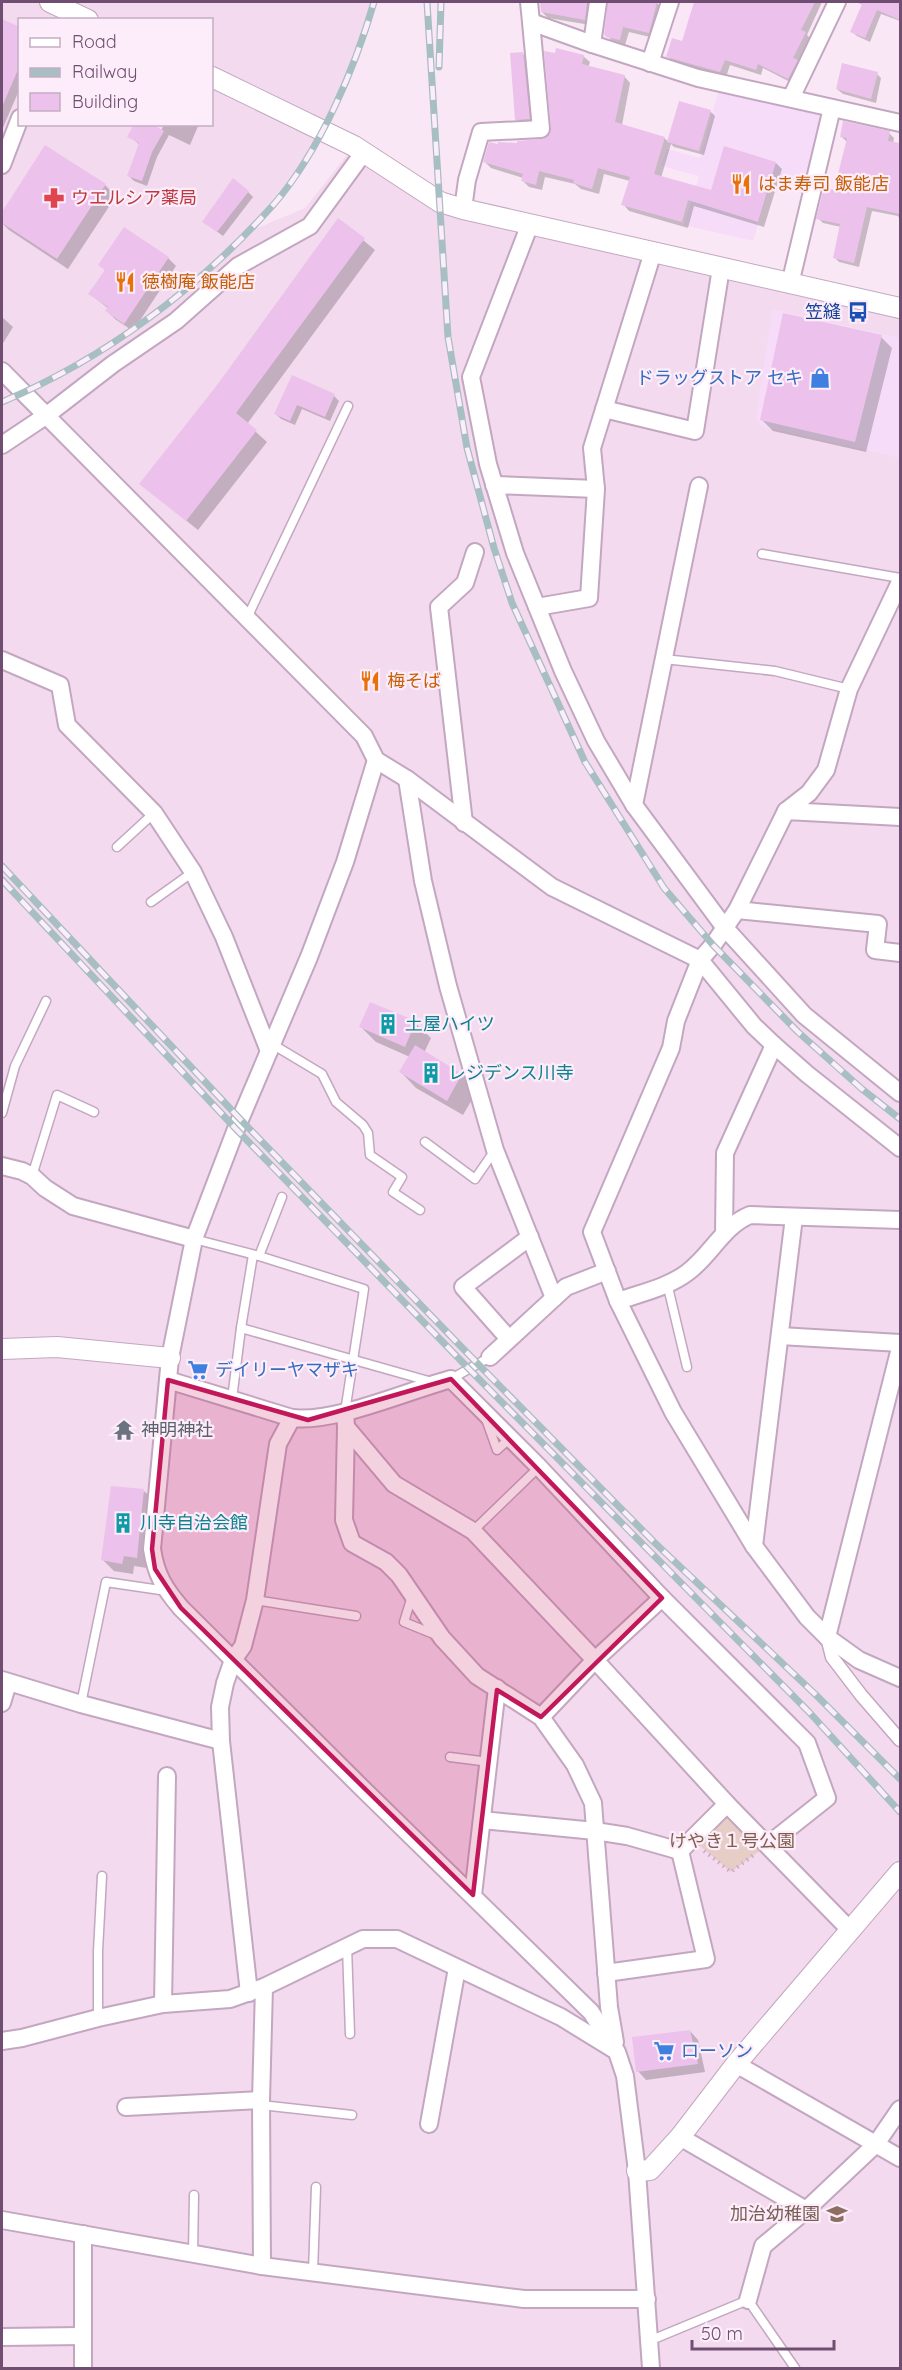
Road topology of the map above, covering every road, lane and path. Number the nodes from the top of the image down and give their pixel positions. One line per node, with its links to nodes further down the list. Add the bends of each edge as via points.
1 (529, 2): 7 (street)
2 (598, 2): 8 (street)
3 (670, 2): 9 (street)
4 (837, 2): 11 (street)
5 (58, 7): 6 (street)
6 (83, 18)
7 (531, 22): 8 (street); 17 (street, via 541,129 481,132)
8 (592, 44): 9 (street)
9 (650, 63): 11 (street)
10 (213, 77): 15 (street)
11 (791, 98): 12 (street)
12 (832, 108): 14 (street); 21 (street)
13 (18, 123): 16 (street)
14 (900, 123)
15 (364, 152): 17 (street, via 440,202); 26 (street, via 310,226 238,266 176,321)
16 (2, 165)
17 (463, 209): 18 (street)
18 (530, 224): 19 (street); 28 (street, via 471,377)
19 (653, 252): 20 (street); 25 (street)
20 (721, 268): 21 (street); 25 (street, via 695,431)
21 (790, 284): 22 (street)
22 (900, 308)
23 (2, 371): 26 (street)
24 (348, 406): 35 (lane)
25 (604, 409): 30 (street, via 592,448)
26 (47, 415): 27 (street); 35 (street)
27 (2, 445)
28 (494, 485): 30 (street); 34 (street, via 514,554)
29 (699, 486): 36 (street)
30 (596, 489): 34 (street, via 589,598)
31 (475, 552): 45 (street, via 465,583 439,607)
32 (762, 554): 33 (lane)
33 (900, 580): 38 (street)
34 (537, 607): 41 (street, via 596,741)
35 (246, 618): 39 (street, via 364,736)
36 (663, 659): 38 (lane, via 775,671); 41 (street)
37 (2, 660): 43 (street, via 60,685 68,725)
38 (849, 689): 42 (street, via 826,770 808,793)
39 (376, 760): 40 (street); 55 (street, via 345,862)
40 (407, 779): 45 (street); 61 (street, via 423,881)
41 (634, 805): 50 (street)
42 (786, 811): 44 (street); 49 (street)
43 (154, 813): 46 (lane); 47 (street)
44 (900, 817)
45 (464, 823): 52 (street, via 552,887)
46 (117, 847)
47 (193, 872): 48 (lane); 55 (street)
48 (151, 902)
49 (737, 910): 50 (street); 51 (street, via 878,924 875,950)
50 (725, 928): 52 (street); 56 (street, via 804,1015)
51 (900, 953)
52 (700, 960): 54 (street); 72 (street, via 676,1021 671,1048 592,1232)
53 (46, 1001): 58 (lane, via 15,1066)
54 (774, 1045): 60 (street); 68 (street, via 725,1153)
55 (271, 1047): 65 (lane, via 321,1074 336,1102 368,1133 370,1155 402,1177 393,1192); 70 (street)
56 (900, 1093)
57 (94, 1112): 63 (lane, via 57,1095)
58 (2, 1113)
59 (425, 1142): 61 (lane, via 475,1179)
60 (900, 1148)
61 (495, 1150): 69 (street)
62 (2, 1166): 63 (street)
63 (32, 1176): 70 (street, via 73,1206)
64 (282, 1197): 71 (lane)
65 (420, 1210)
66 (794, 1217): 67 (street); 68 (street, via 750,1215 737,1220); 77 (street)
67 (900, 1220)
68 (724, 1234): 73 (street, via 688,1272)
69 (530, 1238): 74 (street); 78 (street, via 463,1287)
70 (194, 1239): 71 (lane); 83 (street)
71 (256, 1255): 76 (lane); 84 (lane, via 364,1288)
72 (607, 1270): 74 (street, via 566,1287); 75 (street)
73 (667, 1283): 75 (street); 85 (lane)
74 (554, 1298): 78 (street)
75 (618, 1301): 93 (street, via 673,1412)
76 (241, 1328): 84 (lane); 88 (lane)
77 (780, 1336): 79 (street); 93 (street)
78 (509, 1340): 82 (street)
79 (900, 1343)
80 (900, 1348): 98 (street)
81 (2, 1349): 83 (street, via 57,1347)
82 (490, 1357): 87 (lane)
83 (170, 1358): 86 (street)
84 (354, 1360): 87 (lane); 90 (lane)
85 (687, 1367)
86 (168, 1380): 88 (street); 94 (street, via 152,1549 155,1569)
87 (443, 1381): 90 (street); 91 (street, via 484,1412)
88 (232, 1399): 89 (street)
89 (292, 1418): 90 (street); 96 (street, via 278,1444)
90 (346, 1420): 92 (street, via 394,1484); 103 (street, via 344,1520 352,1543 386,1562 442,1638 477,1676)
91 (539, 1467): 92 (lane); 95 (street)
92 (473, 1531): 100 (street)
93 (754, 1546): 98 (street, via 807,1617)
94 (167, 1592): 99 (street); 105 (lane, via 106,1582)
95 (662, 1598): 100 (street); 116 (street, via 807,1743 827,1798)
96 (255, 1599): 97 (lane); 99 (street, via 243,1646)
97 (356, 1616)
98 (827, 1637): 101 (street, via 860,1660); 107 (street, via 832,1657)
99 (233, 1660): 108 (street, via 220,1707); 119 (street)
100 (596, 1660): 106 (street); 112 (street)
101 (900, 1678)
102 (5, 1682): 104 (street); 105 (street)
103 (497, 1688): 106 (street); 110 (street)
104 (2, 1703)
105 (81, 1704): 108 (street)
106 (541, 1717): 114 (street, via 575,1765 593,1803)
107 (900, 1740)
108 (221, 1742): 124 (street)
109 (450, 1757): 110 (lane)
110 (489, 1762): 113 (street)
111 (167, 1776): 125 (street)
112 (727, 1804): 115 (street); 116 (street)
113 (482, 1820): 114 (street); 119 (street)
114 (595, 1831): 115 (street); 123 (street)
115 (686, 1845): 116 (path, via 731,1872); 123 (street, via 706,1959)
116 (768, 1845): 120 (street)
117 (900, 1872): 120 (street)
118 (102, 1876): 126 (lane)
119 (473, 1895): 129 (street, via 591,2012)
120 (851, 1931): 130 (street)
121 (347, 1947): 122 (street, via 363,1939 397,1939); 124 (street); 127 (lane)
122 (457, 1968): 129 (street, via 561,2017); 135 (street)
123 (606, 1973): 129 (street)
124 (256, 1990): 125 (street, via 230,1999); 131 (street)
125 (163, 2004): 126 (street)
126 (98, 2018): 128 (street)
127 (350, 2034)
128 (2, 2040)
129 (617, 2052): 139 (street, via 625,2076)
130 (736, 2064): 136 (street); 137 (street)
131 (261, 2102): 132 (street); 134 (lane); 146 (street)
132 (126, 2107)
133 (900, 2109): 137 (street)
134 (352, 2115)
135 (429, 2124)
136 (680, 2137): 139 (street, via 650,2170); 142 (street)
137 (876, 2144): 138 (street); 142 (street)
138 (900, 2158)
139 (637, 2171): 148 (street)
140 (316, 2187): 147 (lane)
141 (194, 2195): 145 (lane)
142 (806, 2210): 149 (street, via 763,2246)
143 (2, 2220): 144 (street)
144 (82, 2234): 145 (street); 150 (street)
145 (193, 2254): 146 (street)
146 (262, 2266): 147 (street)
147 (313, 2272): 148 (street, via 524,2299)
148 (647, 2299): 152 (street)
149 (748, 2300): 152 (lane); 155 (lane)
150 (82, 2336): 151 (street); 153 (street)
151 (2, 2337)
152 (649, 2341): 154 (street)
153 (83, 2368)
154 (651, 2368)
155 (795, 2368)

